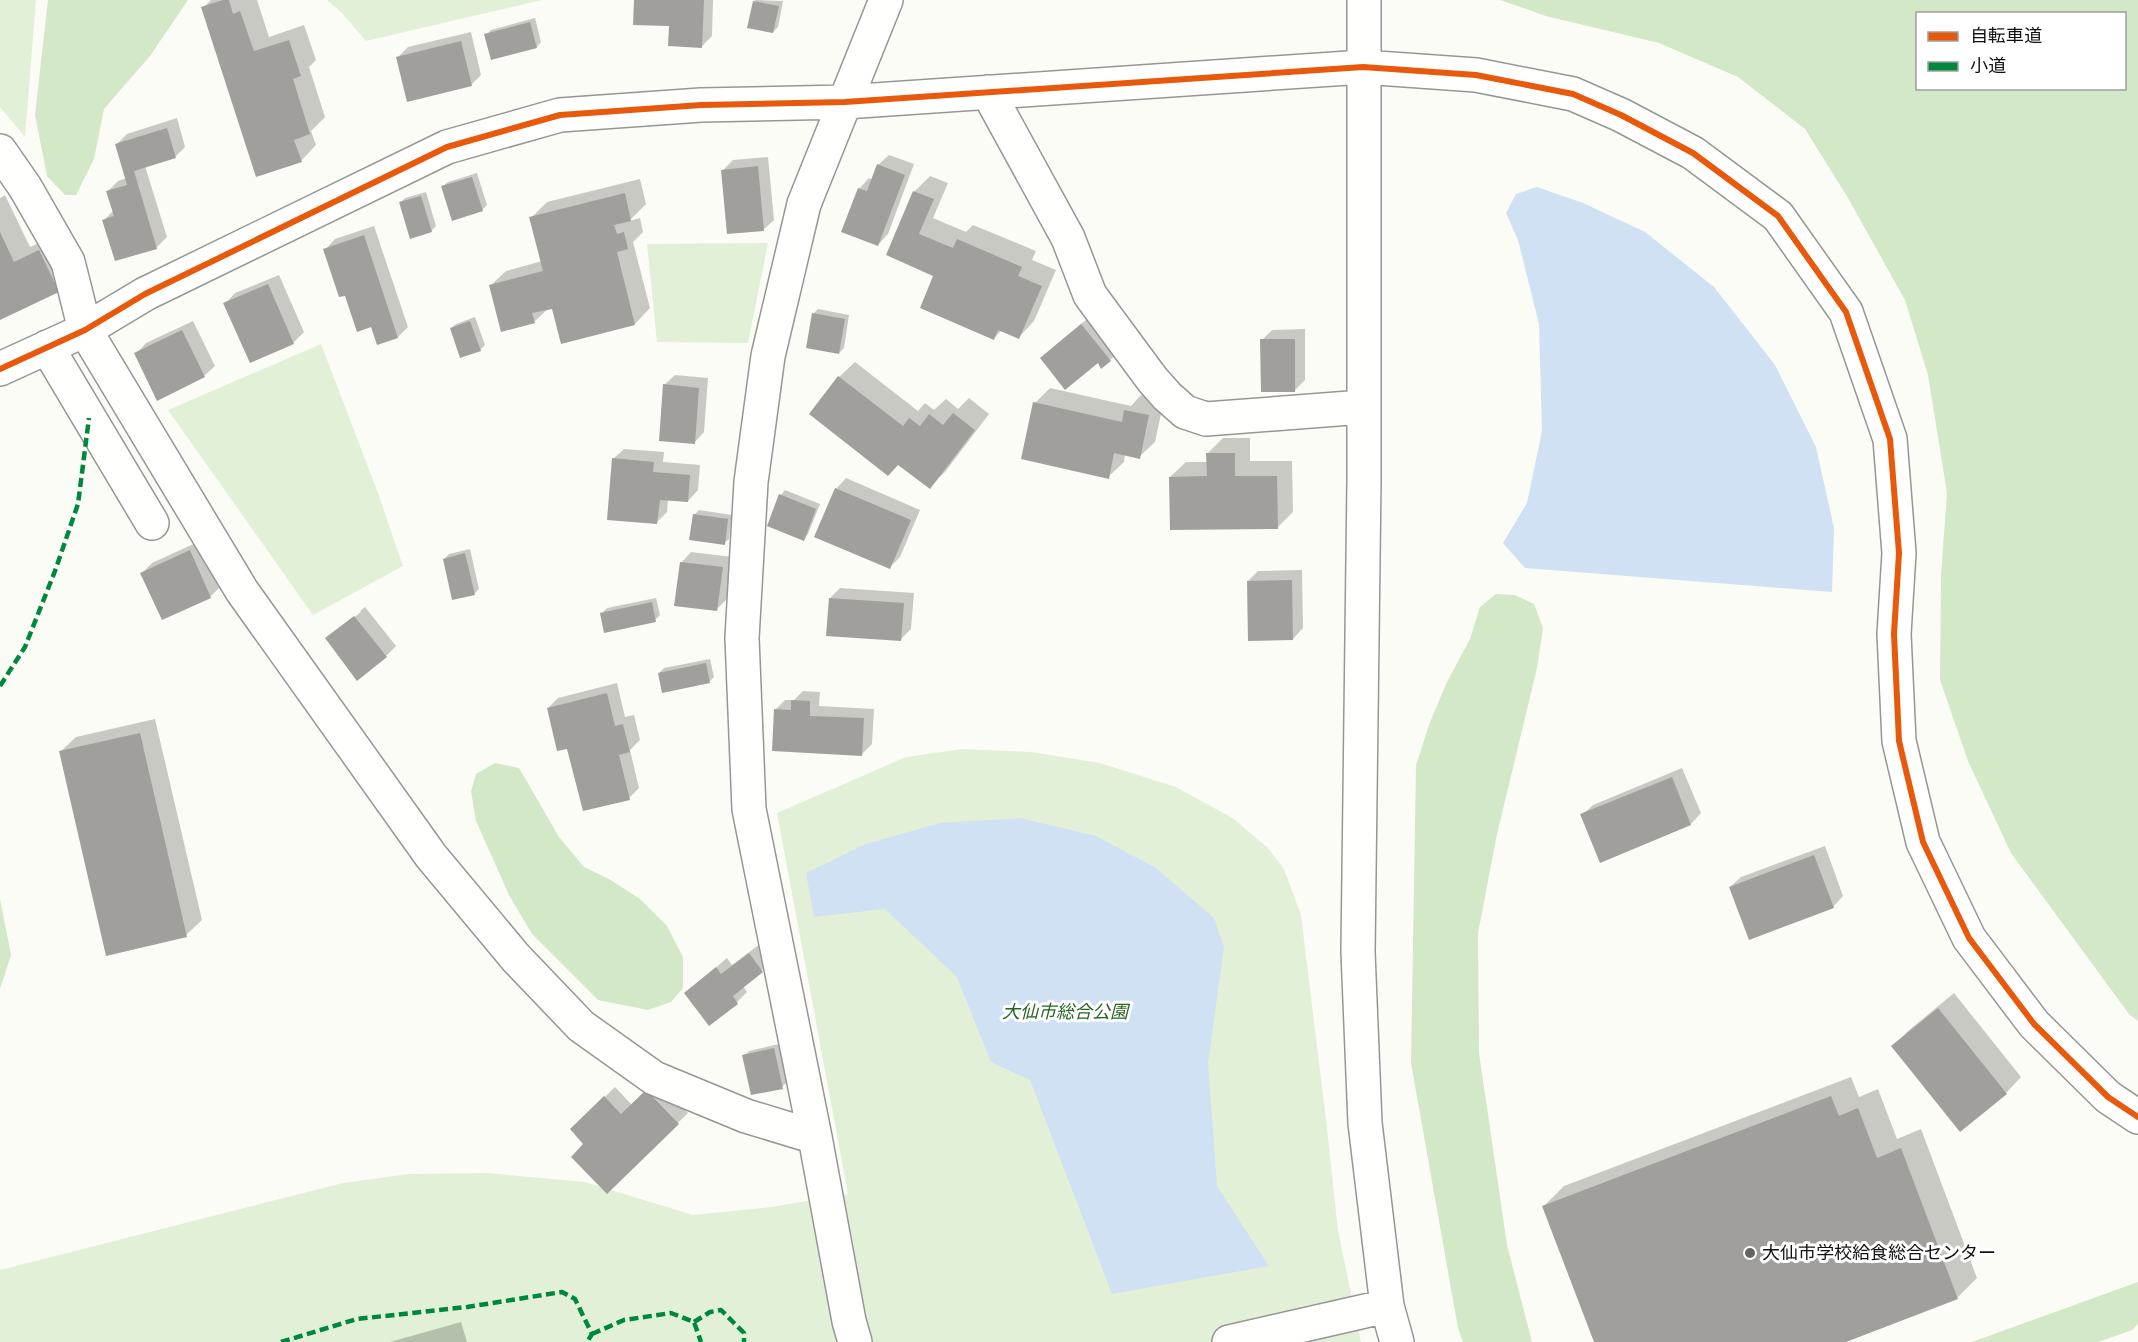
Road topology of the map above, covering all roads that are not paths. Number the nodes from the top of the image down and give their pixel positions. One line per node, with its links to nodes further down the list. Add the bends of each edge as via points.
1 (886, 0): 5 (street)
2 (1364, 0): 3 (street)
3 (1363, 67): 4 (street); 10 (street); 12 (street, via 1476,75 1573,94 1693,153 1778,216 1846,312 1890,439 1899,553 1894,634 1899,741 1923,842 1969,938 2034,1024 2108,1096)
4 (988, 92): 5 (street); 10 (street, via 1068,238 1090,295 1152,379 1185,412 1206,419)
5 (844, 102): 7 (street, via 701,105 560,115 447,147 145,294); 13 (street, via 804,204 768,356 751,482 742,638 749,809)
6 (0, 151): 7 (street, via 68,262)
7 (85, 330): 8 (street); 13 (street, via 242,591 431,856 516,958 581,1026 654,1078 746,1116)
8 (47, 347): 9 (street); 11 (street)
9 (0, 369)
10 (1364, 407): 14 (street, via 1358,952 1365,1123)
11 (152, 524)
12 (2138, 1117)
13 (815, 1137): 15 (street)
14 (1387, 1306): 16 (street); 17 (street)
15 (855, 1342)
16 (1229, 1342)
17 (1397, 1342)

